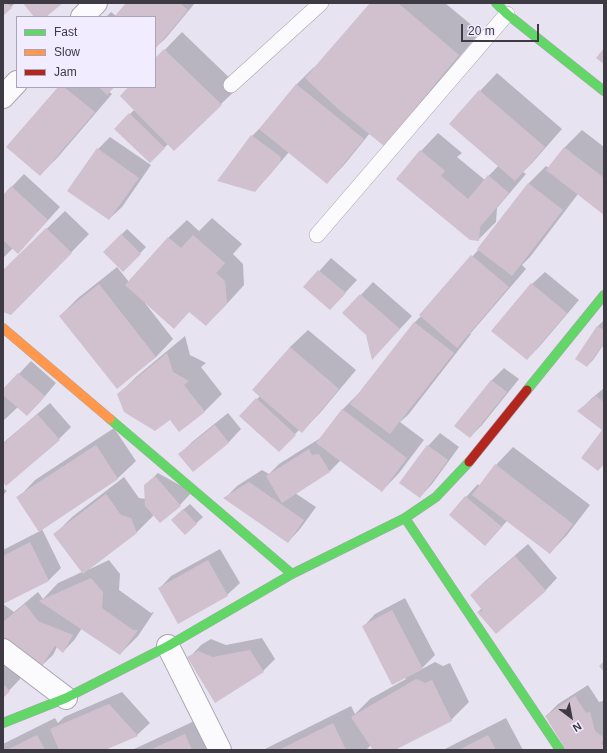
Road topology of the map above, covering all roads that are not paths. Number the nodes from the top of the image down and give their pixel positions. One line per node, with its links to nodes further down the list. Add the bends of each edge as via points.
1 (96, 3): 4 (street)
2 (321, 3): 6 (lane)
3 (507, 7): 7 (street); 9 (lane)
4 (83, 16)
5 (16, 83): 8 (street)
6 (231, 85)
7 (604, 91)
8 (3, 97)
9 (317, 235)
10 (604, 295): 12 (street, via 470,461 436,497)
11 (3, 328): 13 (street)
12 (405, 518): 13 (street); 19 (street)
13 (292, 574): 14 (street)
14 (168, 646): 16 (street); 18 (street)
15 (3, 650): 16 (street)
16 (66, 698): 17 (street)
17 (3, 722)
18 (220, 750)
19 (560, 750)

